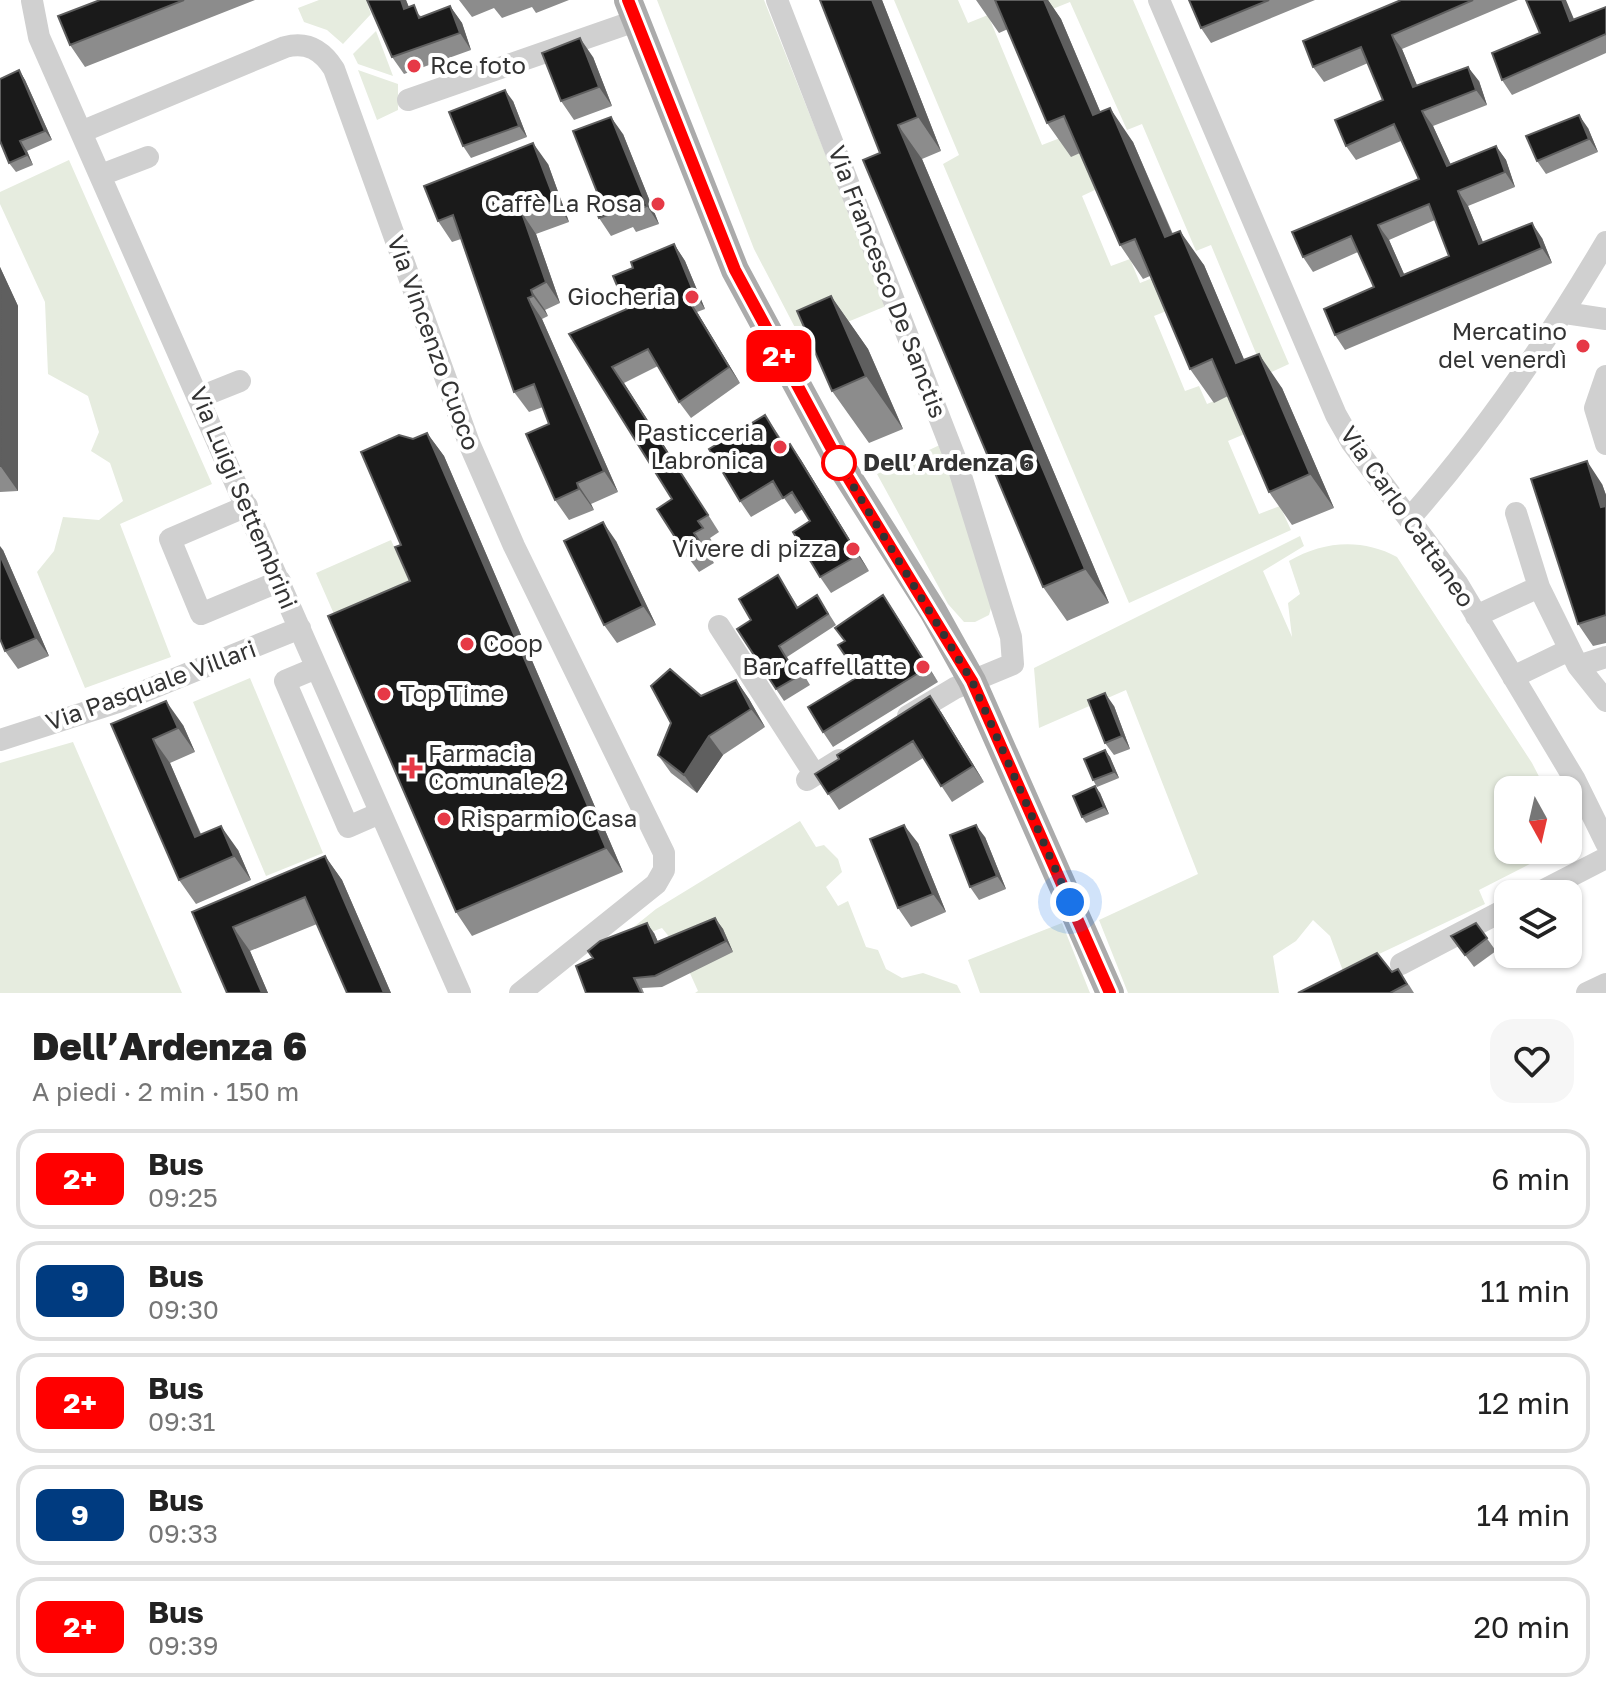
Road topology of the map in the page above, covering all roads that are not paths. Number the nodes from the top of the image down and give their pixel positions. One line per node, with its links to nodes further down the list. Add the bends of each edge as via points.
1 (28, 0): 6 (street, Via Luigi Settembrini)
2 (777, 0): 28 (street, Via Francesco De Sanctis, via 957,463 1011,637 1013,664)
3 (1159, 0): 18 (street, Via Carlo Cattaneo, via 1336,415)
4 (632, 10): 5 (street); 28 (main road, via 714,221 760,321)
5 (408, 100)
6 (81, 132): 8 (street, Via Luigi Settembrini); 41 (street, Via Vincenzo Cuoco, via 285,47 310,47 329,62 469,443 560,643 656,830 665,862 656,884)
7 (148, 157): 8 (street)
8 (101, 175): 14 (street, Via Luigi Settembrini)
9 (1606, 242): 10 (street)
10 (1565, 313): 11 (street); 18 (street, via 1471,446)
11 (1606, 319)
12 (1606, 376): 15 (street, via 1595,408)
13 (240, 381): 14 (street)
14 (200, 397): 16 (street, Via Luigi Settembrini)
15 (1606, 444)
16 (247, 506): 19 (street, Via Luigi Settembrini); 19 (street, via 170,539 201,614)
17 (1516, 513): 20 (street)
18 (1410, 518): 21 (street, Via Carlo Cattaneo)
19 (280, 581): 23 (street, Via Luigi Settembrini)
20 (1534, 589): 21 (street); 24 (street)
21 (1476, 616): 27 (street, Via Carlo Cattaneo)
22 (719, 626): 32 (street, via 811,778)
23 (300, 628): 26 (street, Via Luigi Settembrini); 31 (street, Via Pasquale Villari, via 118,702)
24 (1569, 657): 25 (street); 27 (street); 29 (street)
25 (1606, 657)
26 (316, 668): 33 (street, Via Luigi Settembrini); 33 (street, via 285,681 348,827)
27 (1513, 677): 34 (street, Via Carlo Cattaneo)
28 (972, 681): 30 (street); 42 (main road)
29 (1604, 697)
30 (890, 728)
31 (2, 734)
32 (853, 751)
33 (380, 813): 40 (street, Via Luigi Settembrini)
34 (1606, 843)
35 (1606, 858): 36 (street)
36 (1563, 880)
37 (1494, 915): 38 (street)
38 (1401, 964)
39 (1606, 984): 43 (street)
40 (460, 993)
41 (520, 993)
42 (1110, 993)
43 (1587, 993)

